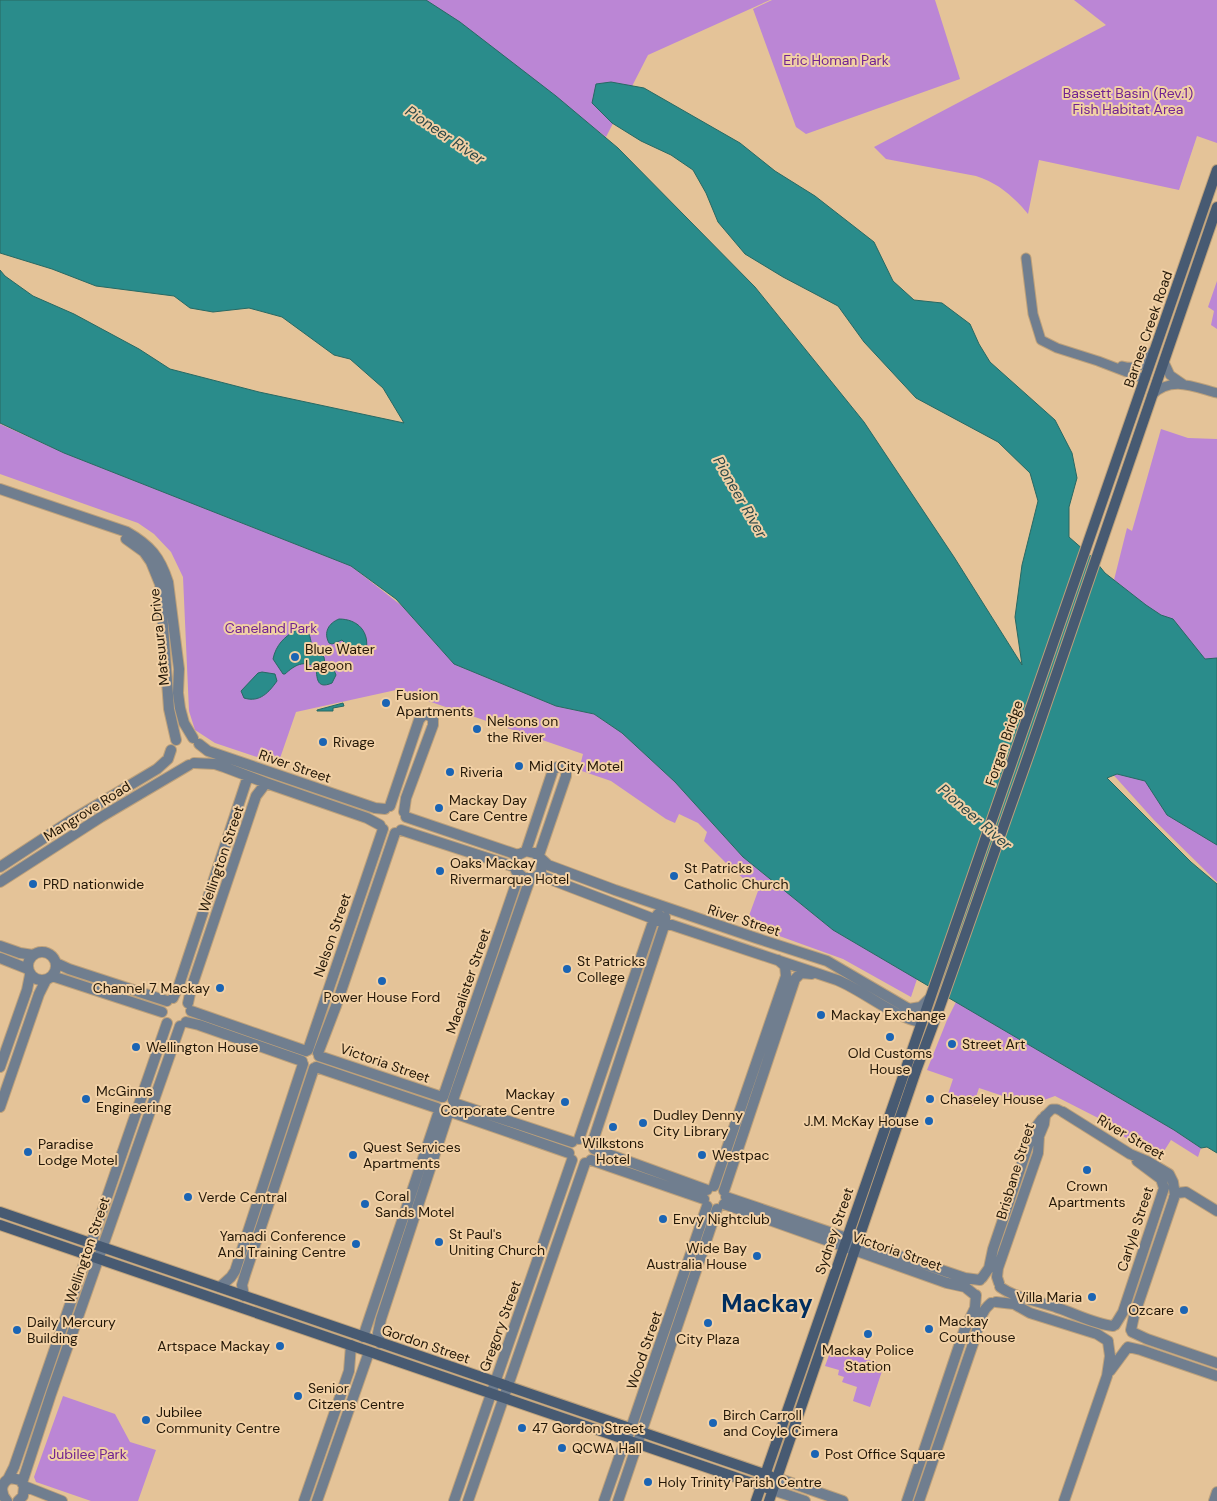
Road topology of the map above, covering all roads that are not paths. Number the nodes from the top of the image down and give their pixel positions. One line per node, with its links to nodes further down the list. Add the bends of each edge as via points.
1 (1217, 170): 5 (main road, Barnes Creek Road)
2 (1217, 186): 5 (main road, via 1197,242)
3 (1217, 207): 6 (main road, Barnes Creek Road)
4 (1026, 258): 8 (street, via 1033,314 1041,340)
5 (1183, 268): 7 (main road, Barnes Creek Road)
6 (1196, 268): 9 (main road, Barnes Creek Road); 10 (main road, via 1183,289 1154,373)
7 (1157, 343): 8 (street, via 1146,361 1136,367); 10 (main road, Barnes Creek Road)
8 (1098, 360): 10 (street)
9 (1164, 362): 11 (street, via 1172,377); 13 (main road, Barnes Creek Road)
10 (1145, 379): 16 (main road, Barnes Creek Road)
11 (1183, 384): 12 (street); 13 (street, via 1166,385)
12 (1217, 393)
13 (1152, 395): 17 (main road, Barnes Creek Road)
14 (0, 489): 19 (street, Matsuura Drive, via 127,532 150,548 164,569 168,582 181,715)
15 (0, 495): 18 (street, Matsuura Drive, via 120,536 138,547 152,562 160,584 169,710)
16 (1104, 497): 50 (main road, Forgan Bridge)
17 (1116, 502): 52 (main road, Forgan Bridge)
18 (176, 740): 19 (street, via 184,736); 20 (street)
19 (196, 741): 21 (street, via 199,756); 24 (street, River Street, via 208,751 375,808)
20 (171, 750): 21 (street, via 176,762); 32 (street, Mangrove Road, via 168,759 157,769)
21 (191, 764): 22 (street, River Street, via 214,764); 35 (street, Mangrove Road)
22 (248, 776): 23 (street, River Street); 51 (street, Wellington Street, via 179,985)
23 (266, 783): 28 (street, River Street, via 367,818); 53 (street, Wellington Street, via 256,796 191,989)
24 (387, 808): 26 (street, via 398,807); 26 (street, via 419,720 422,715 428,715 433,725 406,798); 28 (street, via 380,816)
25 (541, 810): 27 (street); 27 (street, via 553,770 562,767 566,776); 30 (street)
26 (405, 814): 29 (street, via 405,824); 30 (street)
27 (553, 815): 31 (street)
28 (381, 827): 29 (street, via 391,833); 59 (street, Nelson Street)
29 (398, 832): 33 (street); 59 (street, Nelson Street, via 336,1006)
30 (522, 853): 31 (street, via 531,851); 33 (street, via 515,863)
31 (540, 857): 34 (street, via 542,868); 36 (street, River Street, via 548,865)
32 (0, 867)
33 (517, 871): 34 (street, via 524,878); 64 (street, Macalister Street)
34 (534, 877): 37 (street, River Street); 64 (street, Macalister Street)
35 (0, 882)
36 (664, 908): 37 (street); 38 (street, Gregory Street); 42 (street, River Street)
37 (654, 919): 38 (street, River Street); 39 (street)
38 (666, 923): 40 (street, Gregory Street); 45 (street, River Street)
39 (646, 940): 40 (street, via 654,938); 68 (street)
40 (659, 943): 70 (street, Gregory Street)
41 (0, 946): 43 (street)
42 (805, 954): 48 (street, via 829,968 826,973); 50 (street, River Street, via 832,963 909,1009 921,1007)
43 (33, 955): 46 (street, via 48,953); 47 (street, via 28,961)
44 (0, 958): 47 (street)
45 (776, 959): 48 (street, River Street); 58 (street, Wood Street, via 784,965 786,974)
46 (56, 963): 49 (street, via 56,970); 51 (street)
47 (29, 972): 49 (street, via 38,980); 60 (street, via 27,990)
48 (818, 974): 55 (street, River Street, via 852,987 905,1018); 58 (street, Wood Street, via 802,973 796,977)
49 (49, 978): 54 (street); 65 (street, via 39,994)
50 (930, 998): 55 (main road, Sydney Street)
51 (170, 999): 53 (street, via 181,998); 54 (street)
52 (941, 1006): 55 (main road, via 932,1018); 62 (main road, Sydney Street)
53 (189, 1007): 57 (street); 59 (street, Victoria Street)
54 (162, 1012): 56 (street)
55 (921, 1022): 63 (main road, Sydney Street)
56 (167, 1023): 57 (street); 79 (street, Wellington Street)
57 (183, 1024): 59 (street, Victoria Street, via 199,1025); 81 (street, Wellington Street)
58 (770, 1038): 74 (street, Wood Street)
59 (309, 1056): 61 (street, Victoria Street, via 308,1068); 64 (street, Victoria Street); 84 (street, Nelson Street)
60 (0, 1067)
61 (315, 1067): 64 (street, Victoria Street); 85 (street)
62 (917, 1068): 63 (main road); 80 (main road, Sydney Street)
63 (904, 1070): 80 (main road, Sydney Street)
64 (446, 1105): 68 (street, Victoria Street); 72 (street, Victoria Street); 92 (street, Macalister Street); 93 (street, Macalister Street)
65 (0, 1107)
66 (1063, 1112): 67 (street, River Street, via 1052,1109); 71 (street, River Street)
67 (1044, 1117): 69 (street, Brisbane Street, via 1034,1129)
68 (576, 1140): 70 (street, Victoria Street, via 586,1140); 72 (street, Gregory Street)
69 (1033, 1147): 86 (street, Brisbane Street, via 993,1249 989,1268); 87 (street, Brisbane Street, via 1033,1168 998,1268)
70 (590, 1154): 72 (street, Victoria Street, via 578,1164); 74 (street, Victoria Street); 110 (street, Gregory Street)
71 (1130, 1154): 73 (street, Carlyle Street, via 1163,1182); 75 (street, River Street, via 1170,1175)
72 (570, 1156): 109 (street, Gregory Street, via 558,1204)
73 (1162, 1197): 75 (street, via 1169,1194); 95 (street, Carlyle Street, via 1123,1312)
74 (715, 1198): 80 (street, Victoria Street); 113 (street, Wood Street)
75 (1174, 1199): 76 (street, via 1177,1193 1186,1192); 96 (street, Carlyle Street)
76 (1217, 1211)
77 (0, 1212): 79 (main road, Gordon Street)
78 (0, 1225): 82 (main road, Gordon Street)
79 (90, 1243): 81 (main road, Gordon Street); 82 (street, Wellington Street)
80 (850, 1244): 86 (street, Victoria Street, via 965,1278); 89 (street, Victoria Street, via 962,1286); 116 (main road, Sydney Street); 117 (main road, Sydney Street)
81 (103, 1247): 83 (street, Wellington Street); 88 (main road, Gordon Street)
82 (87, 1254): 83 (main road, Gordon Street); 118 (street, Wellington Street, via 14,1467)
83 (99, 1258): 100 (main road, Gordon Street); 119 (street, Wellington Street)
84 (234, 1271): 85 (street, via 237,1277); 88 (street, Nelson Street)
85 (245, 1275): 90 (street, via 242,1284)
86 (981, 1279): 87 (street, via 993,1279); 89 (street, via 975,1286)
87 (999, 1285): 91 (street, via 1000,1297); 95 (street, via 1017,1296 1098,1324)
88 (220, 1287): 90 (main road, Gordon Street)
89 (975, 1295): 91 (street, via 981,1301); 136 (street, via 974,1309)
90 (244, 1296): 94 (main road, Gordon Street)
91 (994, 1303): 98 (street, via 1014,1304 1030,1313 1097,1334); 137 (street, via 981,1316)
92 (371, 1316): 93 (street, via 376,1324); 97 (street, Macalister Street)
93 (381, 1319): 99 (street, Macalister Street)
94 (314, 1320): 97 (main road, Gordon Street); 102 (main road, via 327,1329 360,1341)
95 (1114, 1326): 96 (street, via 1122,1324); 98 (street, via 1108,1332)
96 (1131, 1331): 101 (street, via 1133,1339); 103 (street)
97 (363, 1337): 99 (main road, Gordon Street); 104 (main road, via 370,1346 395,1356)
98 (1108, 1341): 101 (street, via 1116,1349); 107 (street)
99 (380, 1343): 109 (main road, Gordon Street)
100 (351, 1345): 102 (main road, Gordon Street); 105 (street)
101 (1127, 1347): 107 (street); 108 (street)
102 (369, 1352): 104 (main road, Gordon Street); 106 (street)
103 (1217, 1363)
104 (407, 1365): 111 (main road, Gordon Street)
105 (349, 1371): 106 (street, via 356,1365 361,1369); 126 (street)
106 (361, 1375): 127 (street)
107 (1107, 1376): 138 (street)
108 (1217, 1376)
109 (494, 1382): 110 (main road, Gordon Street); 111 (street, Gregory Street)
110 (508, 1386): 112 (street, Gregory Street); 113 (main road, Gordon Street)
111 (491, 1394): 112 (main road, Gordon Street); 128 (street, Gregory Street)
112 (504, 1398): 114 (main road, Gordon Street); 129 (street, Gregory Street)
113 (636, 1430): 114 (street, Wood Street); 115 (street, Wood Street); 116 (main road, Gordon Street)
114 (626, 1440): 115 (main road, Gordon Street); 130 (street, Wood Street)
115 (637, 1444): 120 (main road, Gordon Street); 131 (street, Wood Street)
116 (765, 1474): 117 (main road, Gordon Street); 120 (main road, Sydney Street)
117 (777, 1478): 121 (main road, Sydney Street); 135 (street, Gordon Street)
118 (5, 1479): 119 (street, via 18,1479); 123 (street, Wellington Street, via 1,1485)
119 (23, 1484): 124 (street, Wellington Street, via 23,1496); 125 (street)
120 (761, 1486): 121 (main road, Gordon Street); 132 (main road, Sydney Street)
121 (773, 1490): 133 (main road, Sydney Street); 134 (street, Gordon Street)
122 (1217, 1492): 139 (street)
123 (3, 1498)
124 (18, 1501)
125 (62, 1501)
126 (304, 1501)
127 (317, 1501)
128 (454, 1501)
129 (468, 1501)
130 (604, 1501)
131 (618, 1501)
132 (756, 1501)
133 (769, 1501)
134 (805, 1501)
135 (843, 1501)
136 (907, 1501)
137 (919, 1501)
138 (1064, 1501)
139 (1214, 1501)

